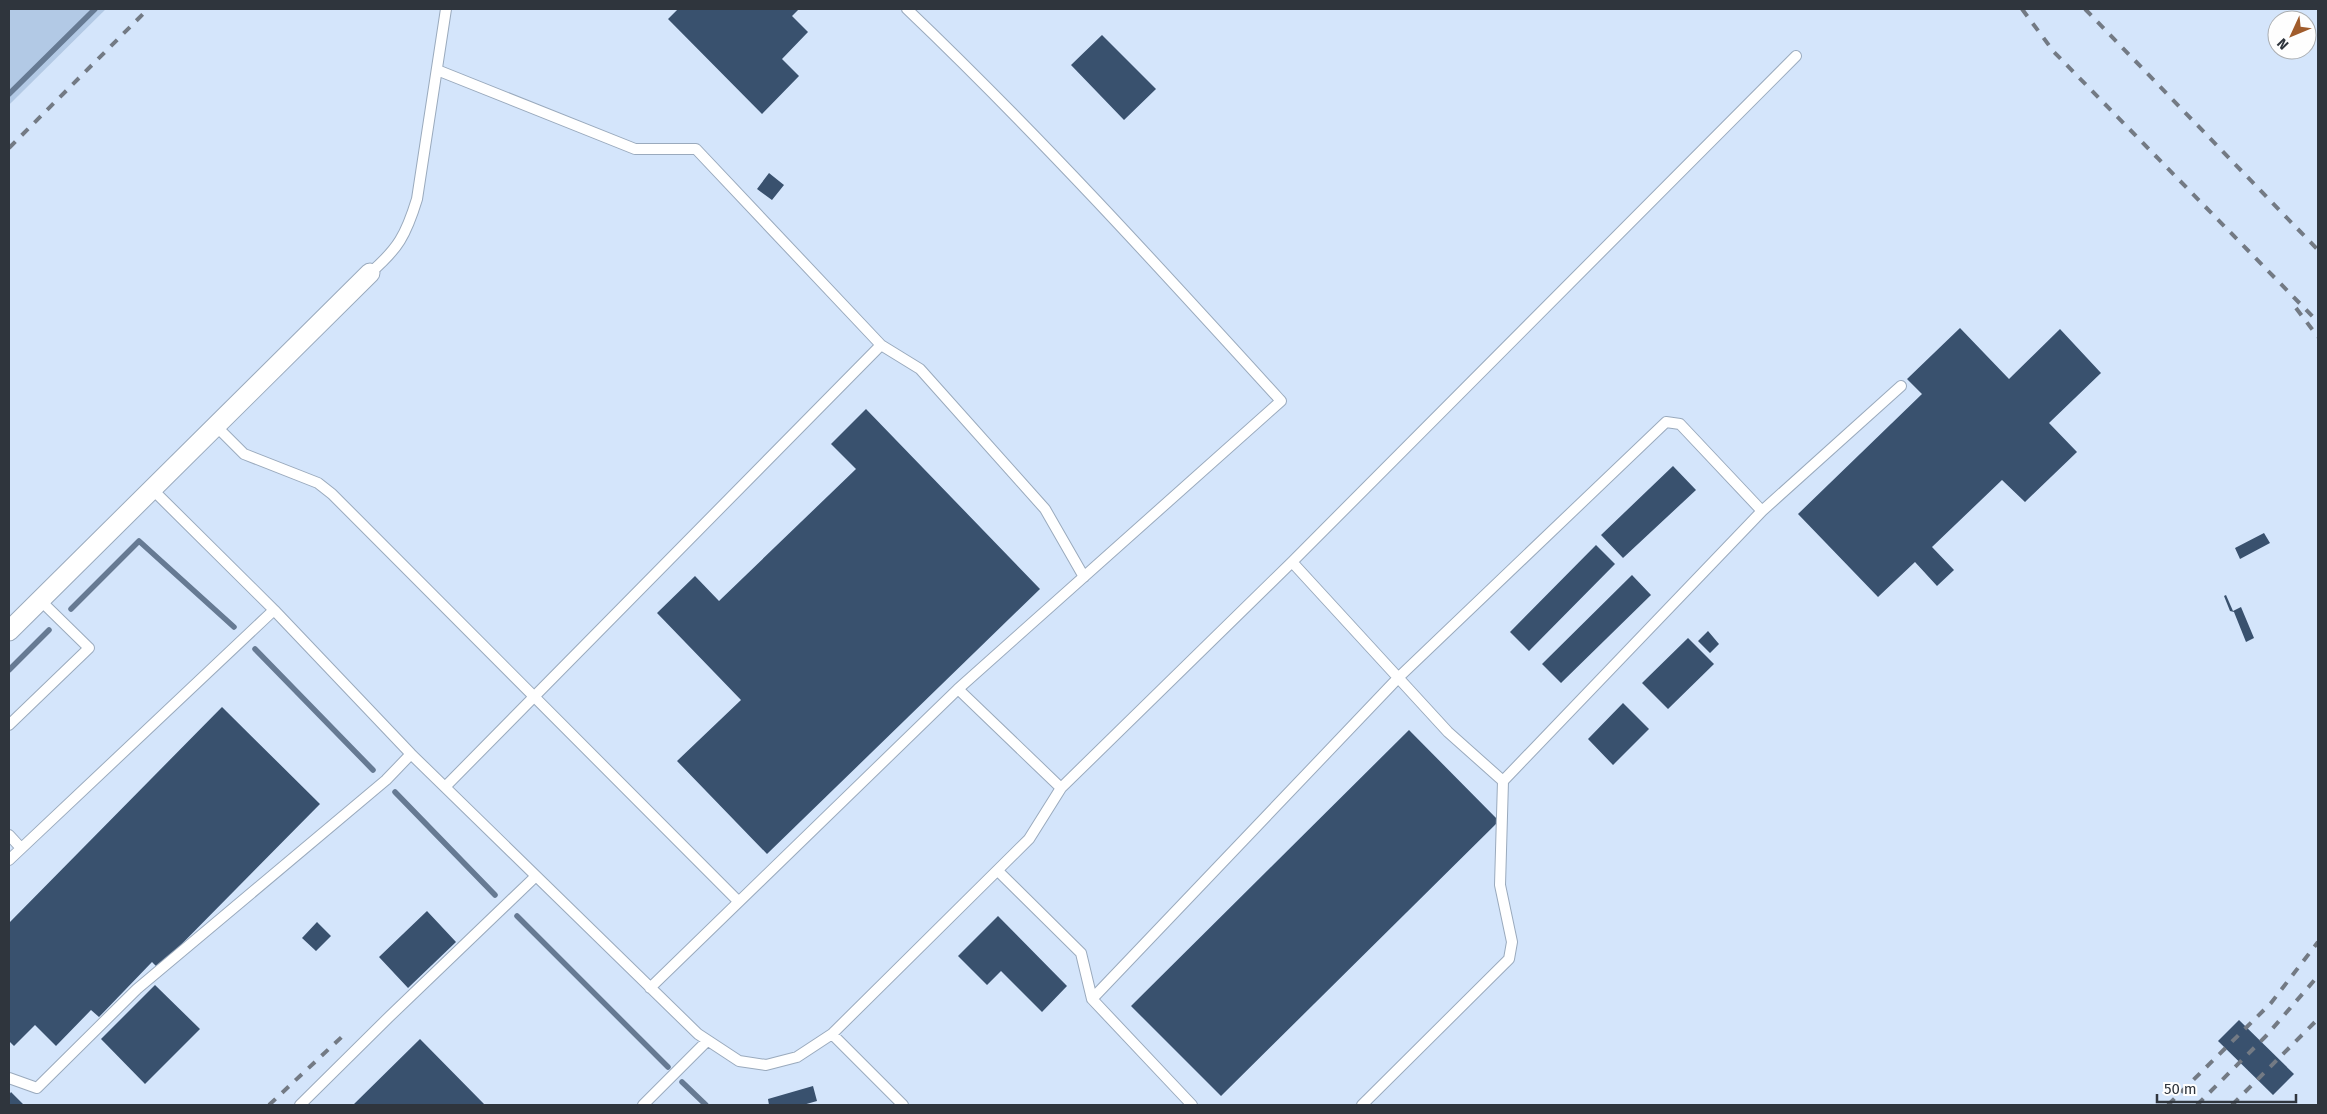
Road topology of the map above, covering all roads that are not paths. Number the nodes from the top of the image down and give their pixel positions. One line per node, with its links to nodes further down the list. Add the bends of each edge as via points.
1 (446, 9): 4 (lane)
2 (907, 9): 12 (lane, via 984,83 1122,228 1280,401)
3 (1796, 56): 11 (lane)
4 (437, 70): 5 (lane, via 417,199 408,228 391,255); 6 (lane, via 635,149 696,149)
5 (370, 273): 8 (street)
6 (881, 345): 12 (lane, via 920,369 1044,509); 18 (lane)
7 (1901, 386): 10 (lane)
8 (216, 426): 9 (street); 18 (lane, via 244,454 318,483 332,494)
9 (152, 489): 13 (street); 14 (lane)
10 (1762, 511): 16 (lane, via 1680,424 1666,422); 21 (lane)
11 (1292, 562): 16 (lane); 23 (lane)
12 (1084, 577): 17 (lane)
13 (40, 600): 15 (street); 19 (lane, via 89,648)
14 (274, 610): 20 (lane); 25 (lane)
15 (9, 631)
16 (1399, 677): 21 (lane, via 1448,732); 31 (lane)
17 (958, 690): 23 (lane); 29 (lane)
18 (535, 697): 22 (lane); 29 (lane)
19 (9, 726)
20 (411, 754): 22 (lane); 34 (lane, via 386,780 137,989 37,1088)
21 (1503, 781): 39 (lane, via 1500,885 1512,942 1509,958)
22 (445, 787): 28 (lane)
23 (1061, 788): 27 (lane, via 1028,839)
24 (9, 835): 25 (lane)
25 (21, 848): 26 (lane)
26 (9, 860)
27 (998, 871): 31 (lane, via 1081,953); 32 (lane)
28 (536, 876): 30 (lane); 35 (lane)
29 (738, 901): 30 (lane)
30 (650, 988): 33 (lane)
31 (1092, 999): 38 (lane)
32 (832, 1034): 33 (lane, via 797,1058 766,1064 739,1061); 37 (lane)
33 (708, 1041): 36 (lane)
34 (9, 1078)
35 (300, 1105)
36 (643, 1105)
37 (903, 1105)
38 (1192, 1105)
39 (1362, 1105)

